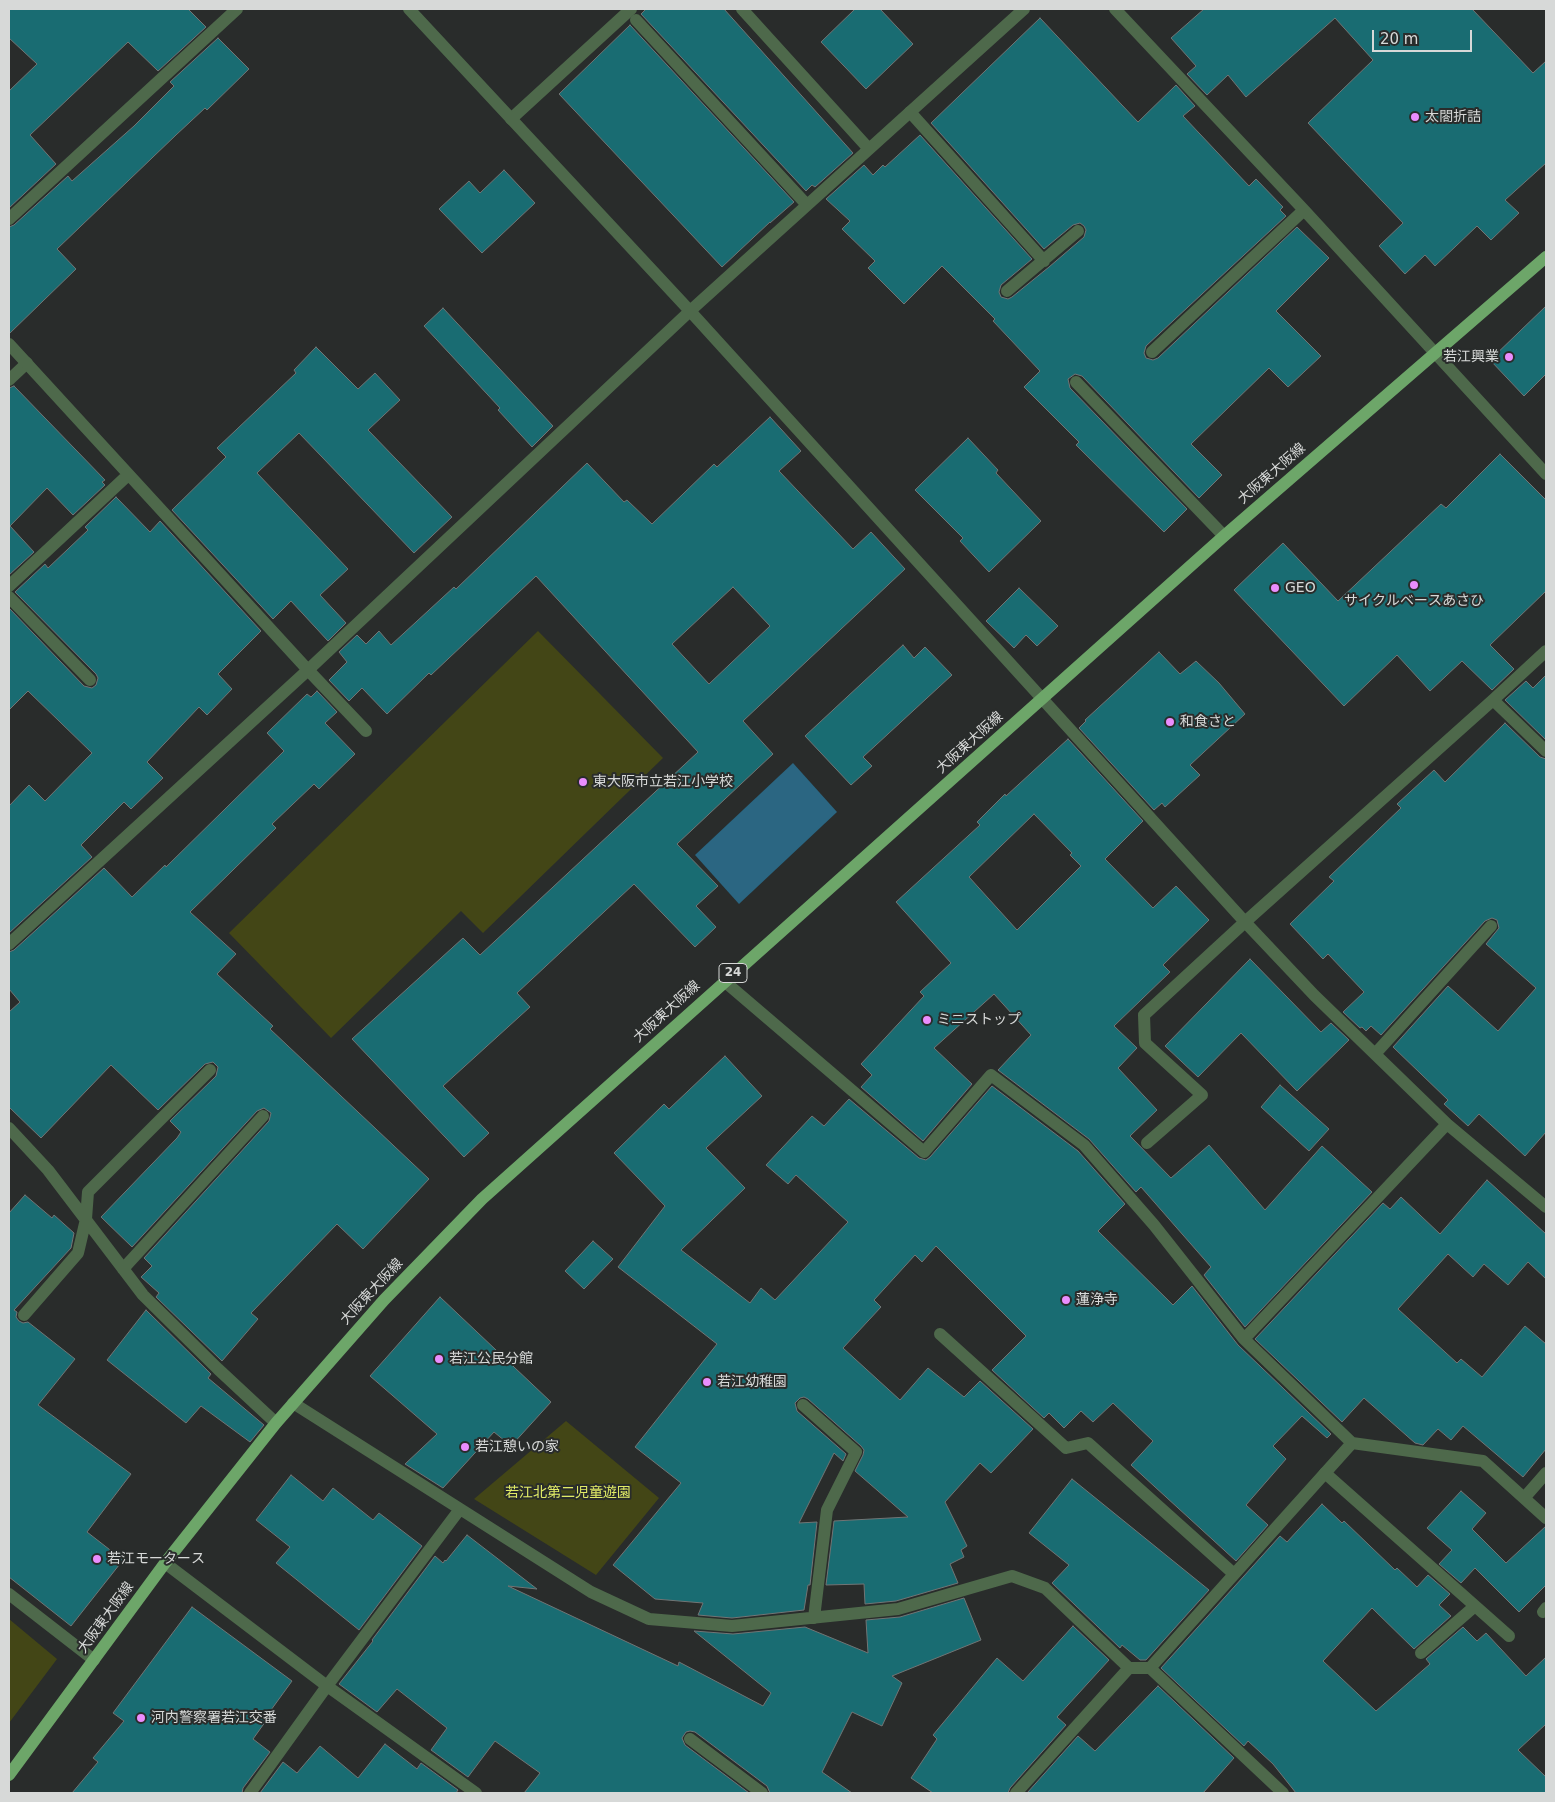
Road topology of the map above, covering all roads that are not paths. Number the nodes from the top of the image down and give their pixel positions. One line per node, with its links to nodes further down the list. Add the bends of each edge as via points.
1 (237, 9): 12 (street)
2 (409, 9): 8 (street)
3 (742, 9): 9 (street)
4 (1024, 9): 7 (street)
5 (1115, 9): 11 (street)
6 (634, 14): 8 (street); 10 (street)
7 (910, 112): 9 (street); 15 (street)
8 (511, 118): 17 (street)
9 (869, 149): 10 (street)
10 (807, 205): 17 (street)
11 (1304, 210): 19 (street); 20 (street)
12 (9, 219)
13 (1078, 231): 15 (street)
14 (1546, 257): 20 (main road, 大阪東大阪線 / 24)
15 (1044, 260): 16 (street)
16 (1007, 291)
17 (690, 311): 30 (street); 32 (street)
18 (9, 344): 21 (street)
19 (1152, 352)
20 (1435, 352): 24 (street); 26 (main road, 大阪東大阪線 / 24)
21 (27, 364): 22 (street); 25 (street)
22 (9, 380)
23 (1076, 382): 26 (street)
24 (1546, 474)
25 (128, 475): 27 (street); 30 (street)
26 (1224, 536): 32 (main road, 大阪東大阪線 / 24)
27 (9, 586)
28 (9, 597): 31 (street)
29 (1546, 651): 33 (street)
30 (308, 670): 34 (street); 38 (street)
31 (90, 680)
32 (1042, 700): 36 (street); 39 (main road, 大阪東大阪線 / 24)
33 (1493, 700): 35 (street); 36 (street)
34 (366, 731)
35 (1546, 751)
36 (1245, 922): 40 (street); 45 (street, via 1144,1015 1145,1043 1202,1095)
37 (1491, 926): 40 (street)
38 (9, 944)
39 (724, 981): 51 (street, via 924,1152 991,1075 1084,1145 1154,1225); 52 (main road, 大阪東大阪線 / 24, via 482,1199 384,1300)
40 (1375, 1054): 43 (street)
41 (210, 1070): 47 (street, via 88,1192)
42 (263, 1116): 48 (street)
43 (1447, 1124): 46 (street); 51 (street)
44 (9, 1128): 47 (street, via 48,1170)
45 (1147, 1143)
46 (1546, 1207)
47 (86, 1220): 48 (street); 49 (street, via 78,1253)
48 (123, 1269): 54 (street, via 143,1295)
49 (24, 1315)
50 (940, 1334): 62 (street, via 1066,1448 1088,1443)
51 (1244, 1339): 55 (street)
52 (293, 1403): 54 (main road, 大阪東大阪線 / 24); 59 (street)
53 (803, 1404): 65 (street, via 856,1452 827,1510)
54 (276, 1423): 61 (main road, 大阪東大阪線 / 24)
55 (1352, 1443): 57 (street); 58 (street, via 1483,1461)
56 (1546, 1473): 58 (street)
57 (1325, 1474): 62 (street); 64 (street)
58 (1525, 1497): 60 (street)
59 (460, 1509): 65 (street, via 591,1592 649,1619 732,1626); 71 (street)
60 (1546, 1518)
61 (165, 1563): 68 (main road, 大阪東大阪線 / 24); 71 (street)
62 (1234, 1574): 70 (street)
63 (9, 1594): 68 (street)
64 (1475, 1606): 66 (street); 67 (street)
65 (814, 1618): 69 (street, via 898,1609 1012,1576 1044,1588)
66 (1509, 1636)
67 (1421, 1653)
68 (94, 1660): 73 (main road, 大阪東大阪線 / 24)
69 (1129, 1668): 70 (street); 77 (street)
70 (1150, 1668): 78 (street)
71 (326, 1686): 74 (street); 75 (street)
72 (690, 1740): 76 (street)
73 (9, 1775)
74 (250, 1793)
75 (476, 1793)
76 (762, 1793)
77 (1016, 1793)
78 (1283, 1793)

